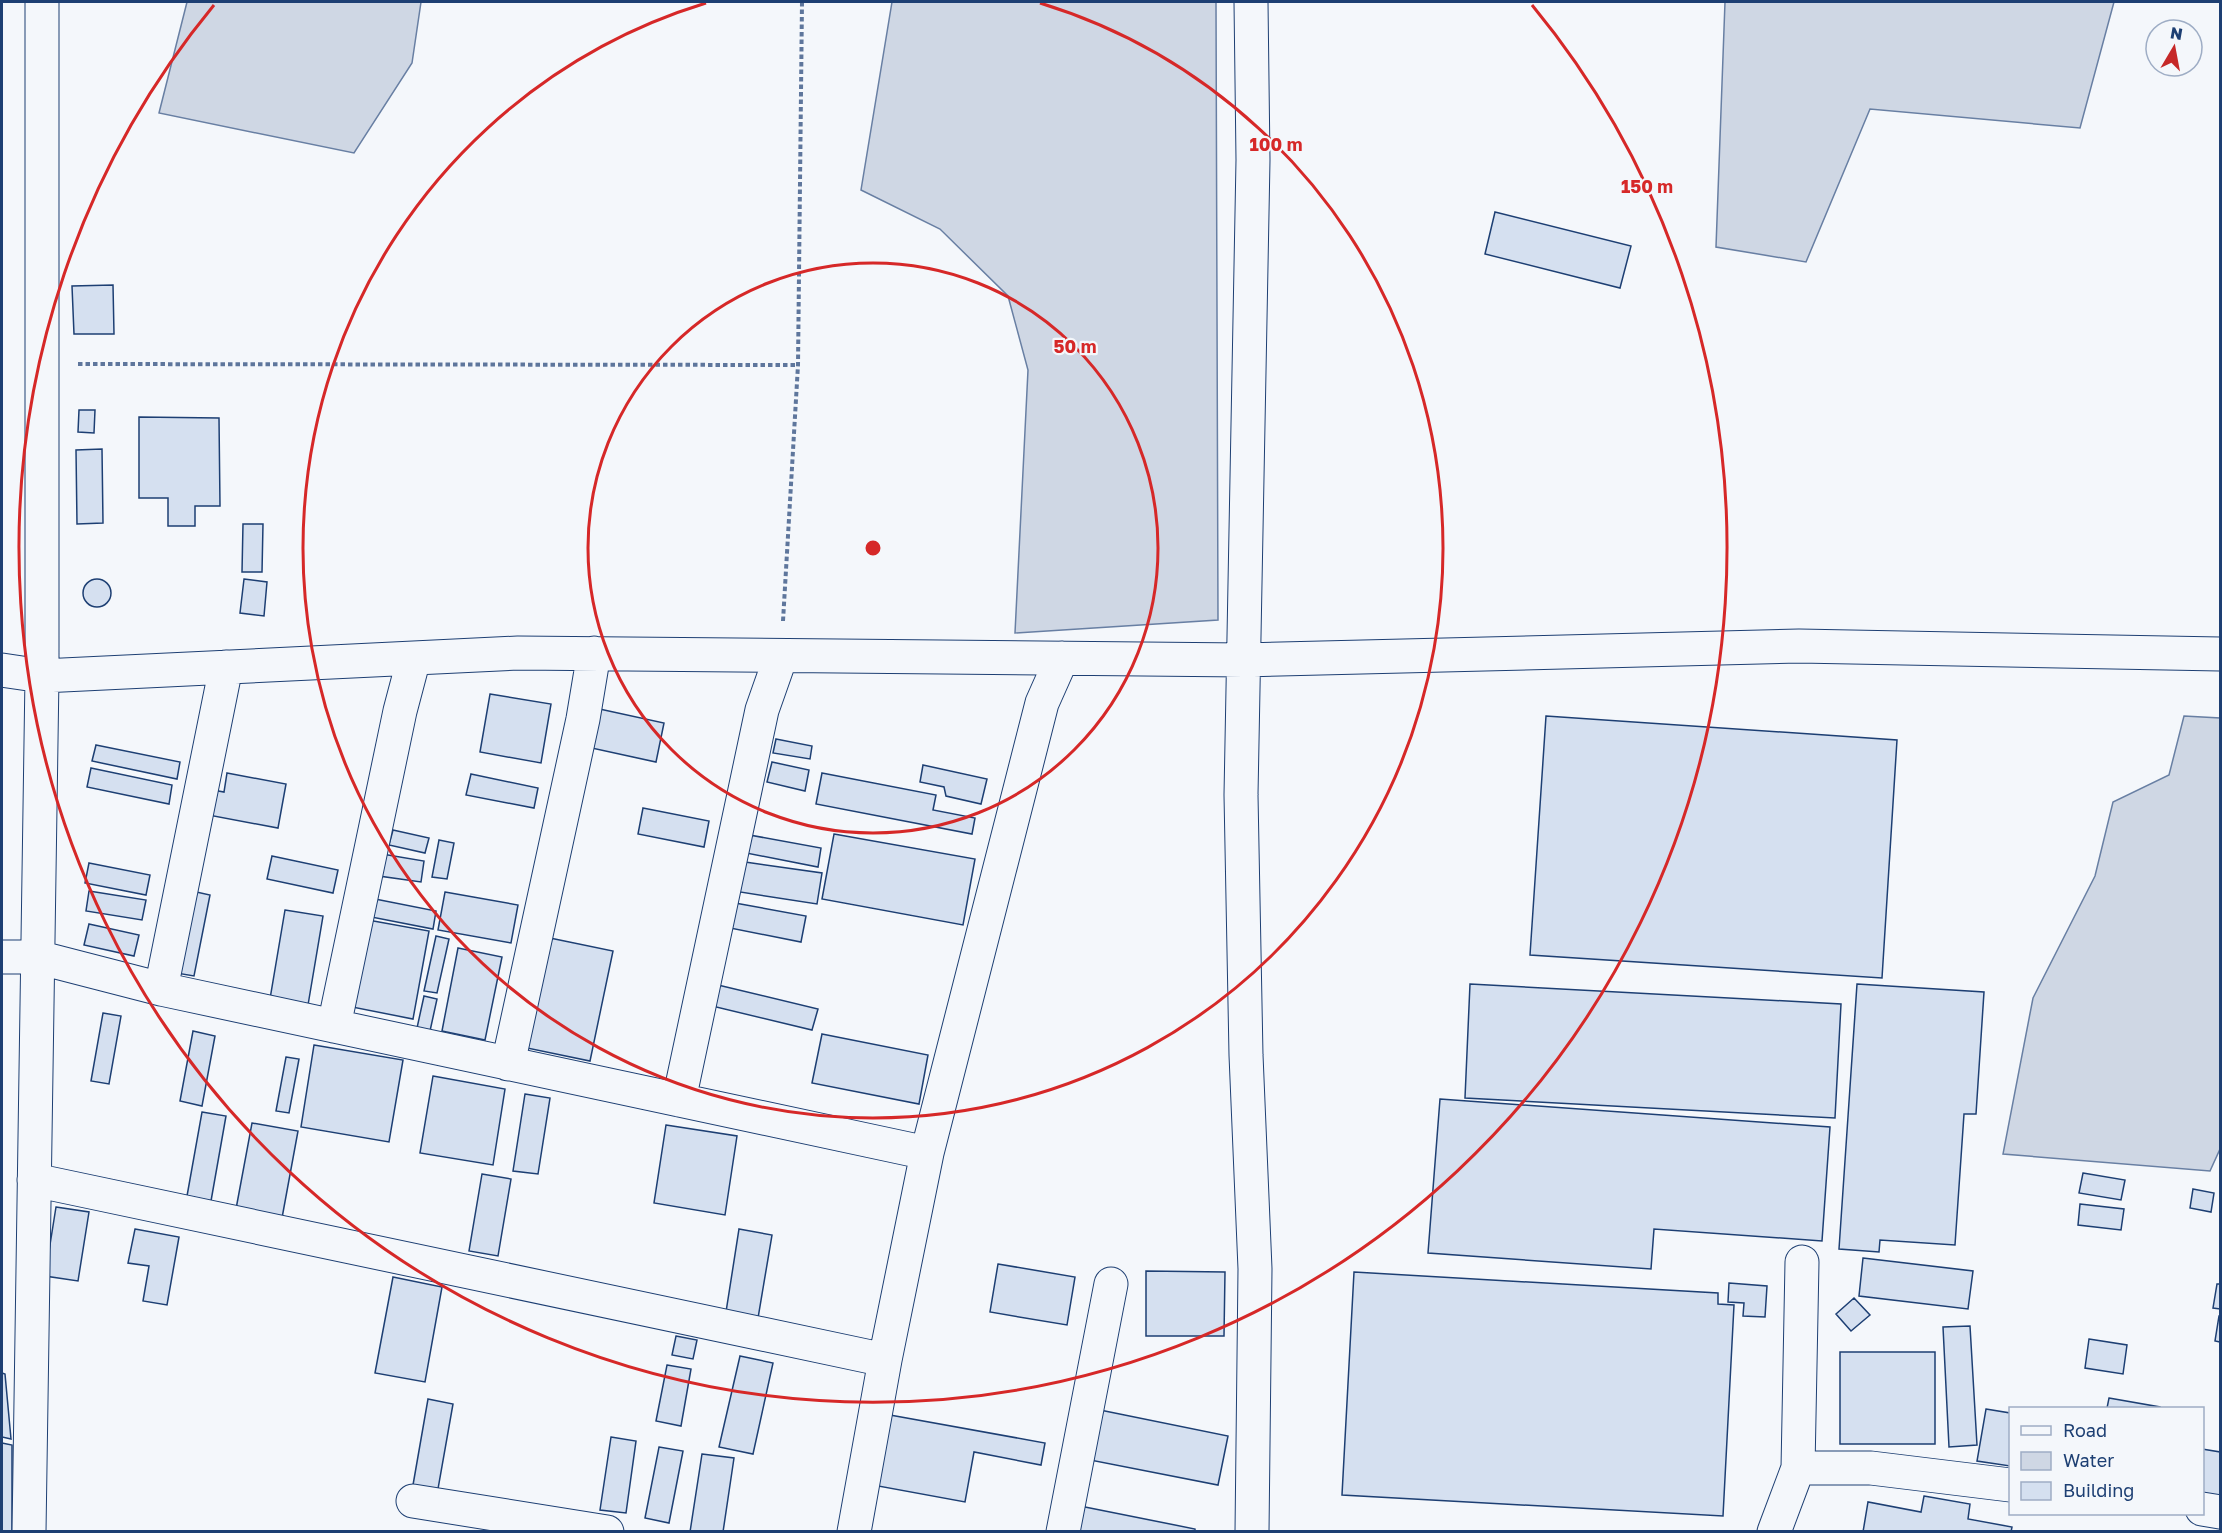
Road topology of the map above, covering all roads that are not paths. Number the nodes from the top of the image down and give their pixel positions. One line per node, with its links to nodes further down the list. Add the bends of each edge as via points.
1 (42, 2): 11 (street)
2 (1251, 2): 8 (street, via 1253,160)
3 (594, 653): 5 (street); 6 (street); 16 (street)
4 (2220, 654): 8 (street, via 1799,646)
5 (781, 656): 7 (street); 17 (street, via 762,710)
6 (414, 658): 9 (street); 15 (street)
7 (1062, 658): 8 (street); 18 (street, via 1042,703)
8 (1244, 660): 32 (street, via 1241,819 1255,1269)
9 (226, 667): 11 (street); 14 (street)
10 (2, 670): 11 (street)
11 (42, 676): 13 (street)
12 (2, 957): 13 (street)
13 (37, 957): 14 (street); 19 (street)
14 (161, 989): 15 (street)
15 (334, 1026): 16 (street)
16 (508, 1064): 17 (street)
17 (679, 1100): 18 (street)
18 (927, 1153): 22 (street)
19 (34, 1180): 22 (street); 28 (street)
20 (1802, 1262): 23 (street)
21 (1111, 1284): 31 (street)
22 (885, 1360): 30 (street)
23 (1798, 1468): 24 (street, via 1871,1468); 33 (street)
24 (2009, 1485)
25 (412, 1501): 29 (street)
26 (2204, 1509): 27 (street)
27 (2220, 1512)
28 (29, 1532)
29 (607, 1532)
30 (854, 1532)
31 (1063, 1532)
32 (1252, 1532)
33 (1774, 1532)

